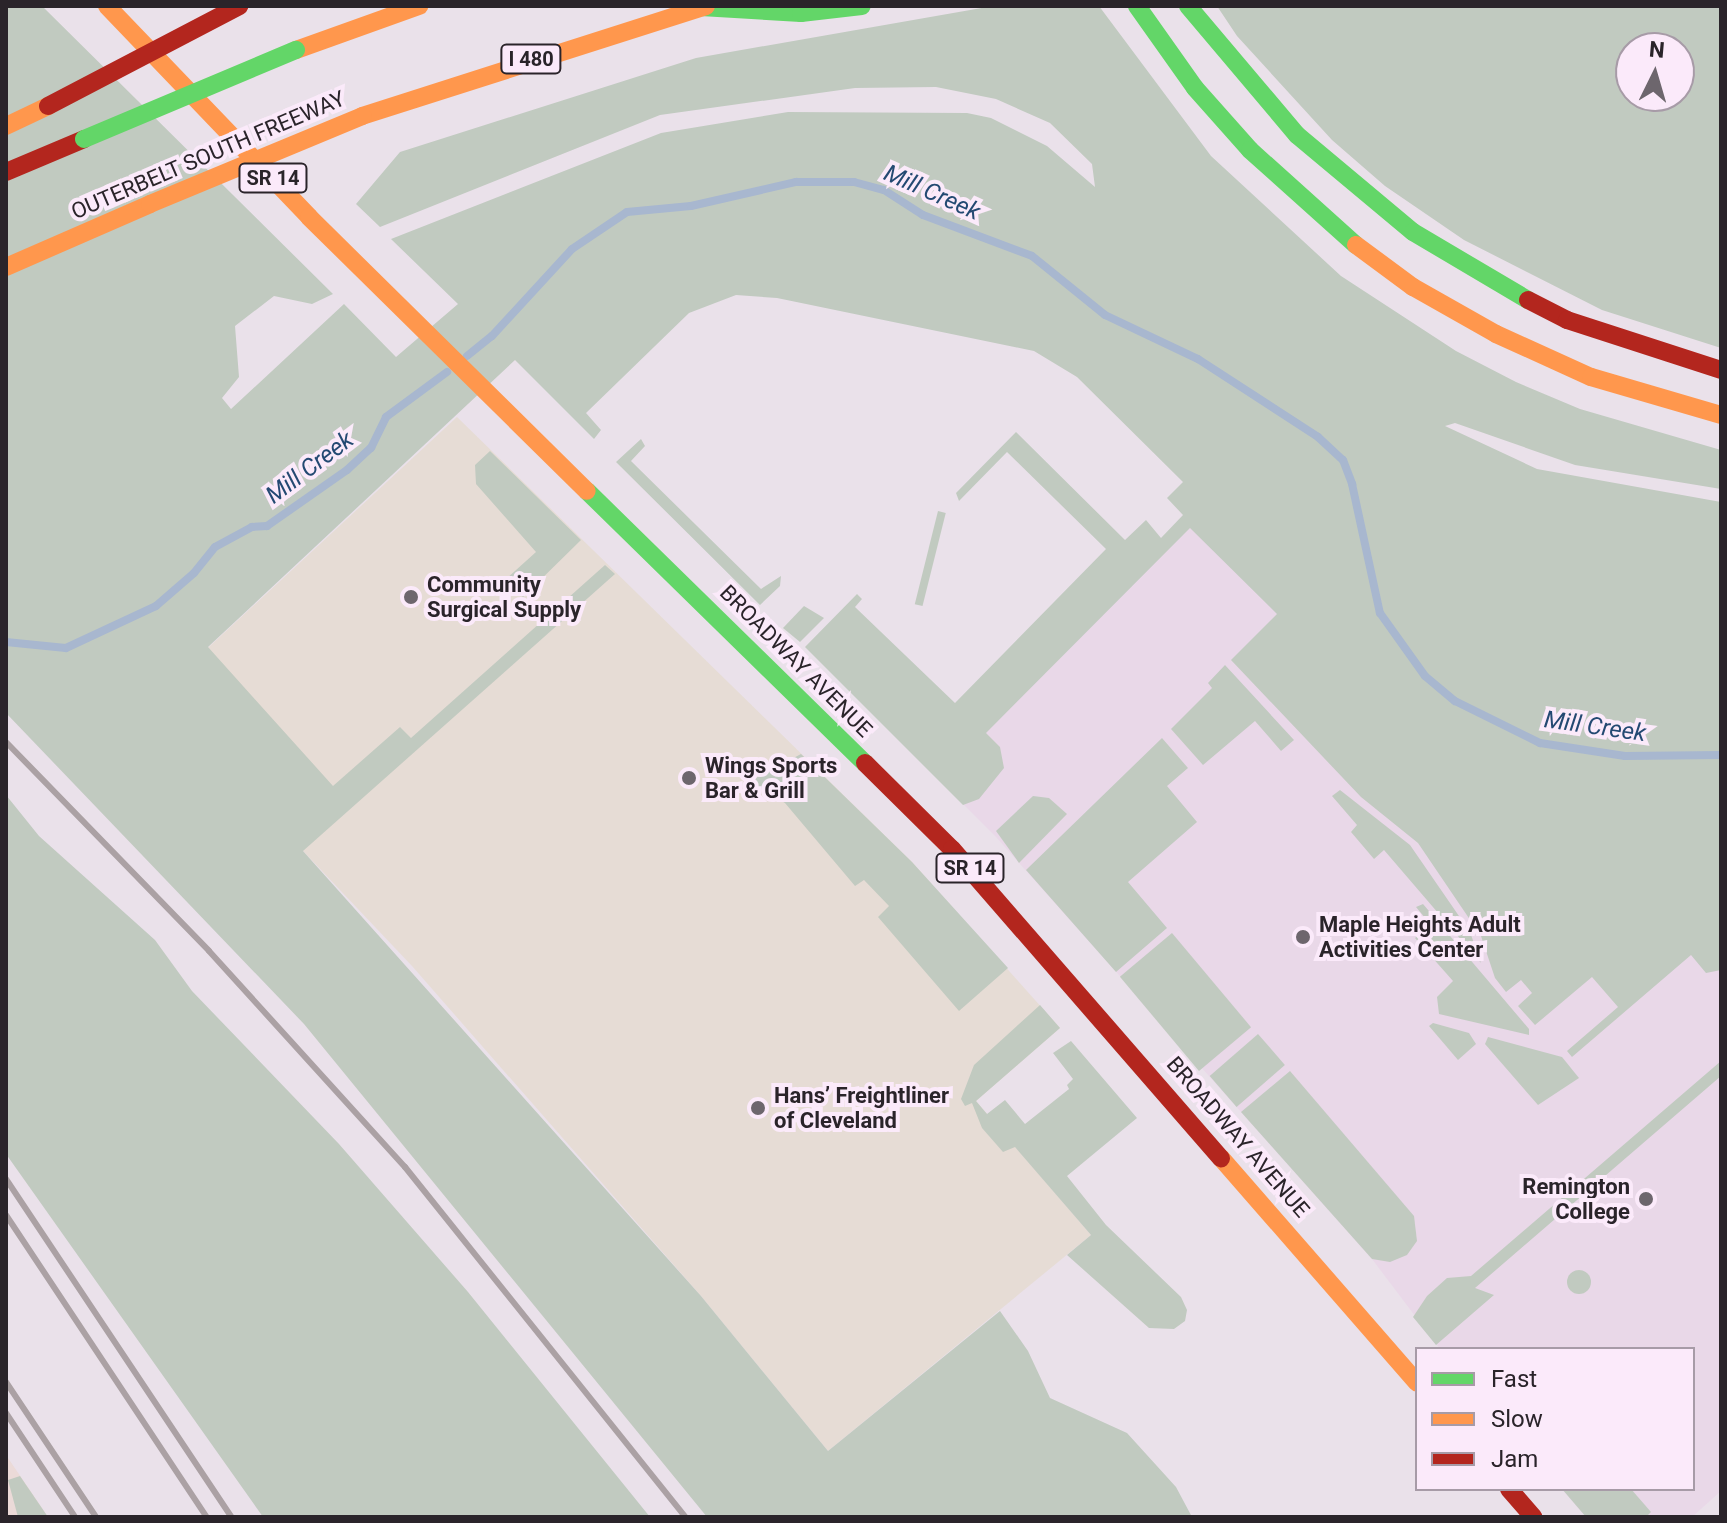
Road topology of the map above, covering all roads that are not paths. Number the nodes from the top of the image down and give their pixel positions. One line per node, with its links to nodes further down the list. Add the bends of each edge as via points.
1 (107, 6): 13 (main road, BROADWAY AVENUE / SR 14, via 309,217 952,849)
2 (239, 6): 8 (main road, bridge)
3 (419, 6): 9 (main road, bridge, via 296,50)
4 (862, 6): 5 (main road, via 801,13)
5 (703, 7): 10 (main road, OUTERBELT SOUTH FREEWAY / I 480, bridge, via 362,116)
6 (1190, 8): 11 (main road, via 1297,135 1413,232 1471,270 1567,320)
7 (1141, 12): 12 (main road, via 1195,88 1250,150 1324,221 1413,287 1496,334 1591,377)
8 (6, 126)
9 (6, 172)
10 (6, 267)
11 (1721, 370)
12 (1721, 415)
13 (1415, 1381)
14 (1511, 1491): 15 (main road)
15 (1533, 1517)

